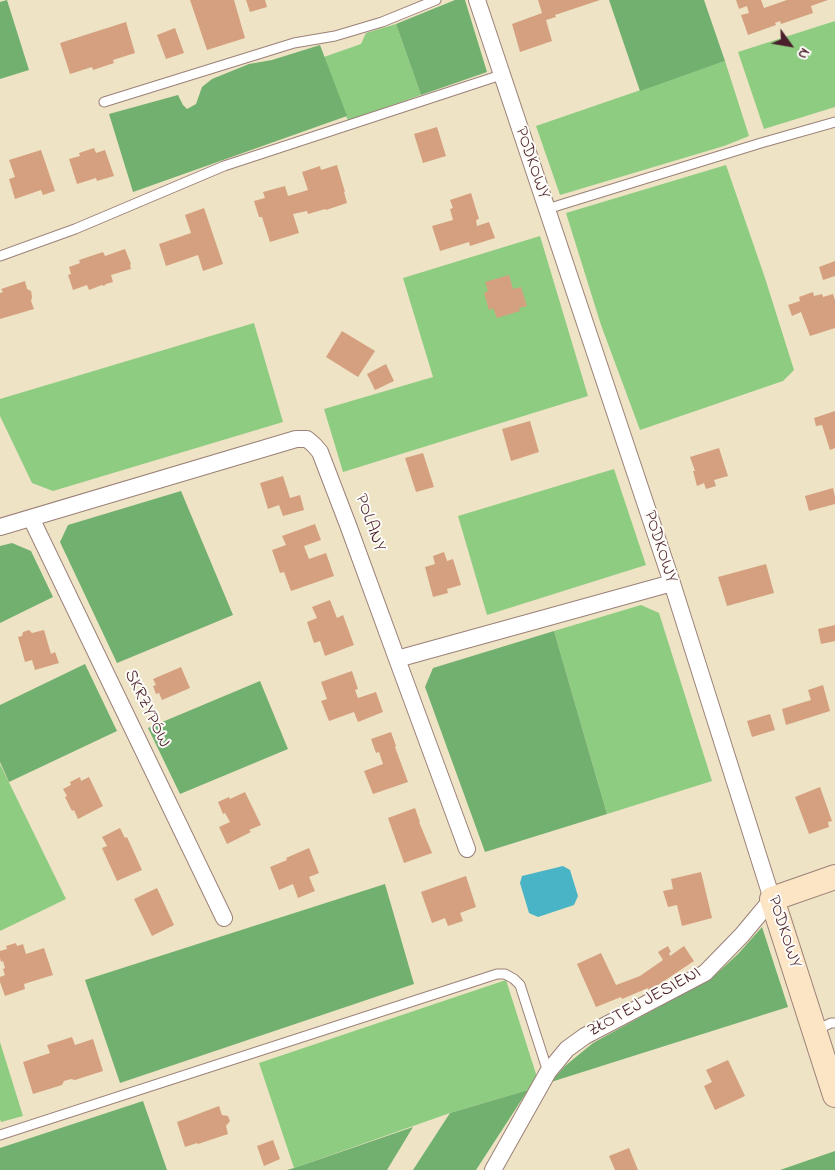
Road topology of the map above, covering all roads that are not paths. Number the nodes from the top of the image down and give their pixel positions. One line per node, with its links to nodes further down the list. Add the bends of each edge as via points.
1 (436, 0): 4 (lane, via 382,22 335,36 294,43)
2 (477, 0): 3 (street, PODKOWY)
3 (501, 75): 6 (street, PODKOWY); 7 (lane, via 224,166 75,229)
4 (104, 102)
5 (835, 122): 6 (lane)
6 (547, 209): 10 (street, PODKOWY)
7 (0, 256)
8 (32, 518): 9 (street, POLANY); 11 (street, POLANY, via 296,438 307,439 320,452); 15 (street, SKRZYPÓW)
9 (0, 528)
10 (672, 583): 11 (street); 14 (street, PODKOWY)
11 (397, 659): 12 (street, POLANY)
12 (467, 849)
13 (835, 877): 14 (street)
14 (772, 899): 16 (street, PODKOWY); 17 (street, ZŁOTEJ JESIENI, via 705,972 585,1036 567,1049)
15 (224, 918)
16 (824, 1027): 18 (street, PODKOWY)
17 (548, 1072): 19 (lane, via 520,985 505,974 497,974); 20 (street, ZŁOTEJ JESIENI)
18 (835, 1096)
19 (0, 1135)
20 (493, 1170)

